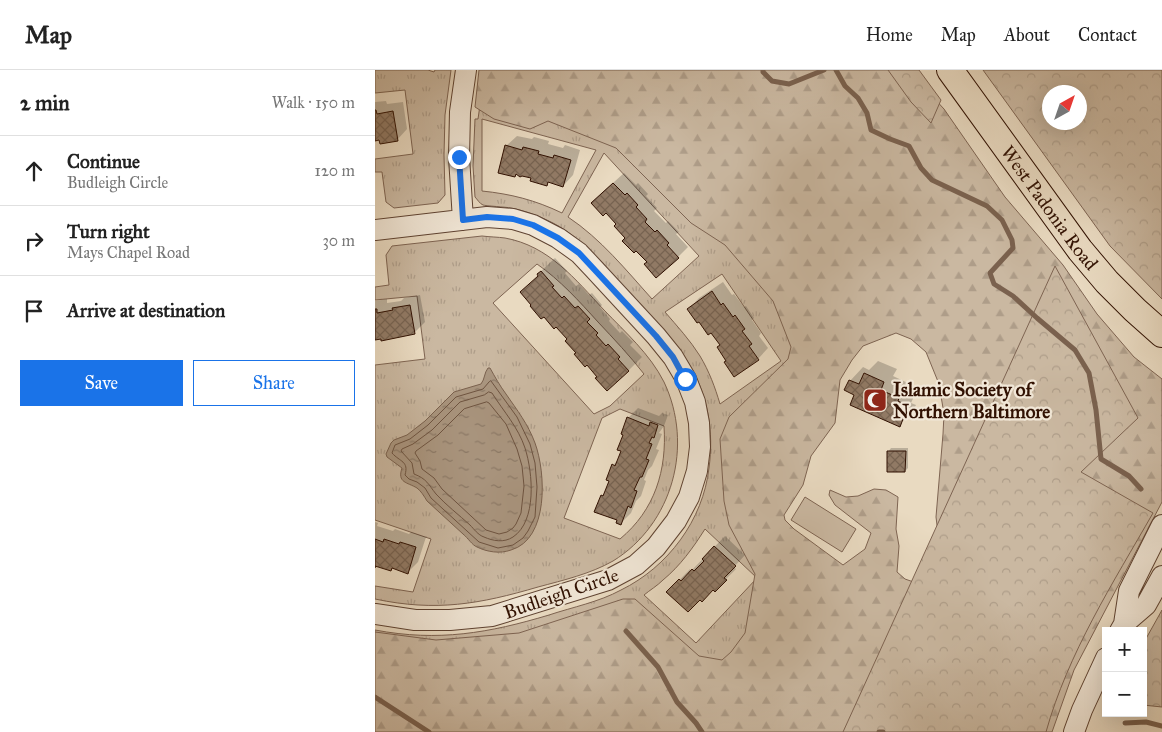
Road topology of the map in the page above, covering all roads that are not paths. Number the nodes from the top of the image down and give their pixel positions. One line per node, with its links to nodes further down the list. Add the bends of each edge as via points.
1 (466, 70): 3 (street, via 460,112 459,157)
2 (951, 70): 5 (main road, West Padonia Road, via 1080,250 1107,282)
3 (463, 220): 4 (street, Budleigh Circle); 8 (street, Budleigh Circle, via 505,218 533,225 579,253 595,270 656,336 685,379 695,402 699,423 697,471 689,498 656,547 636,565 609,580 492,616 415,620)
4 (375, 230)
5 (1162, 334)
6 (1162, 525): 9 (street, via 1129,591)
7 (1162, 576): 9 (street, via 1146,605)
8 (375, 614)
9 (1122, 627)
10 (1102, 667): 11 (street)
11 (1075, 732)

